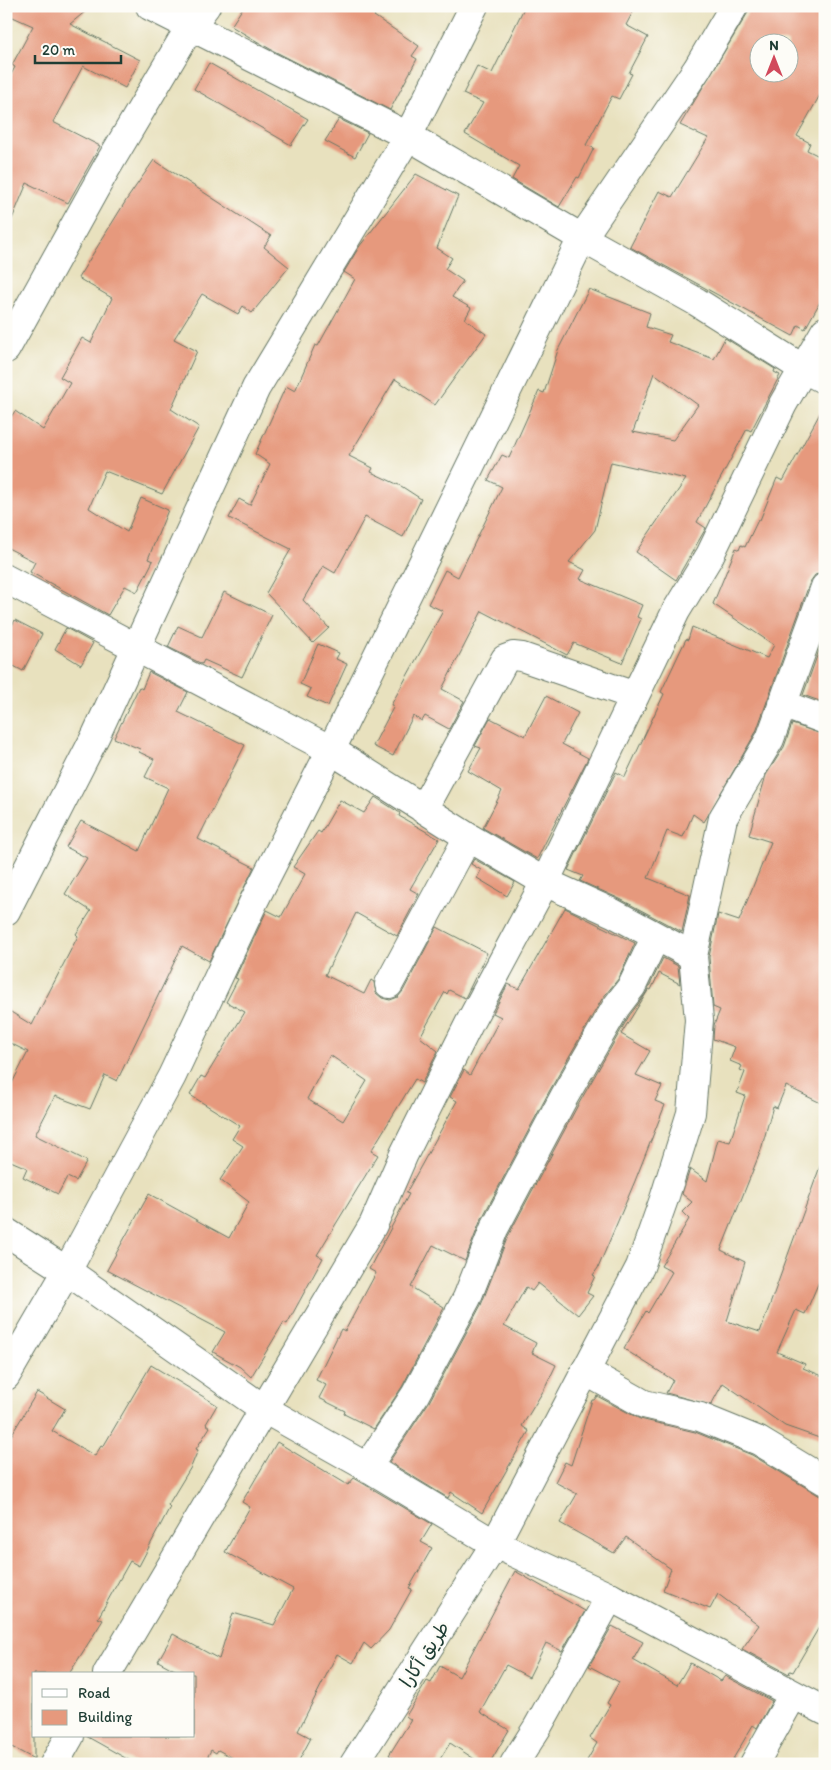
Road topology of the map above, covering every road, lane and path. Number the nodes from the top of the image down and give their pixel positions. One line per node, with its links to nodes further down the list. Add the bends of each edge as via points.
1 (150, 6): 4 (street)
2 (474, 6): 5 (street)
3 (734, 6): 6 (street, via 696,69)
4 (198, 16): 5 (street); 8 (street, via 107,167)
5 (408, 136): 6 (street); 12 (street, via 256,388)
6 (582, 238): 9 (street, via 698,302); 16 (street)
7 (825, 331): 9 (street)
8 (6, 349)
9 (814, 374): 13 (street, via 676,611)
10 (6, 578): 12 (street)
11 (825, 587): 14 (street, طريق أكارا)
12 (137, 648): 16 (street); 20 (street)
13 (635, 696): 17 (street, via 522,657 505,659); 19 (street)
14 (782, 704): 15 (street); 22 (street, طريق أكارا, via 770,739 723,818)
15 (825, 720)
16 (332, 750): 17 (street); 25 (street, via 254,902 172,1076)
17 (423, 809): 18 (street)
18 (468, 837): 19 (street); 23 (street)
19 (546, 882): 21 (street); 28 (street, via 445,1072 373,1225)
20 (6, 911)
21 (656, 936): 22 (street); 29 (street, via 632,986 606,1023 494,1229 467,1298 419,1387)
22 (693, 956): 26 (street, طريق أكارا, via 699,1020 691,1113 640,1267)
23 (389, 984)
24 (6, 1232): 25 (street)
25 (67, 1271): 27 (street); 28 (street)
26 (585, 1371): 30 (street, via 644,1404 700,1417 759,1441); 31 (street, طريق أكارا)
27 (6, 1376)
28 (264, 1409): 29 (street); 33 (street)
29 (367, 1467): 31 (street)
30 (825, 1481)
31 (494, 1544): 32 (street); 38 (street, طريق أكارا)
32 (610, 1597): 34 (street); 39 (street)
33 (108, 1672)
34 (793, 1694): 35 (street); 40 (street)
35 (825, 1712)
36 (69, 1738): 37 (street)
37 (54, 1764)
38 (354, 1764)
39 (514, 1764)
40 (754, 1764)

